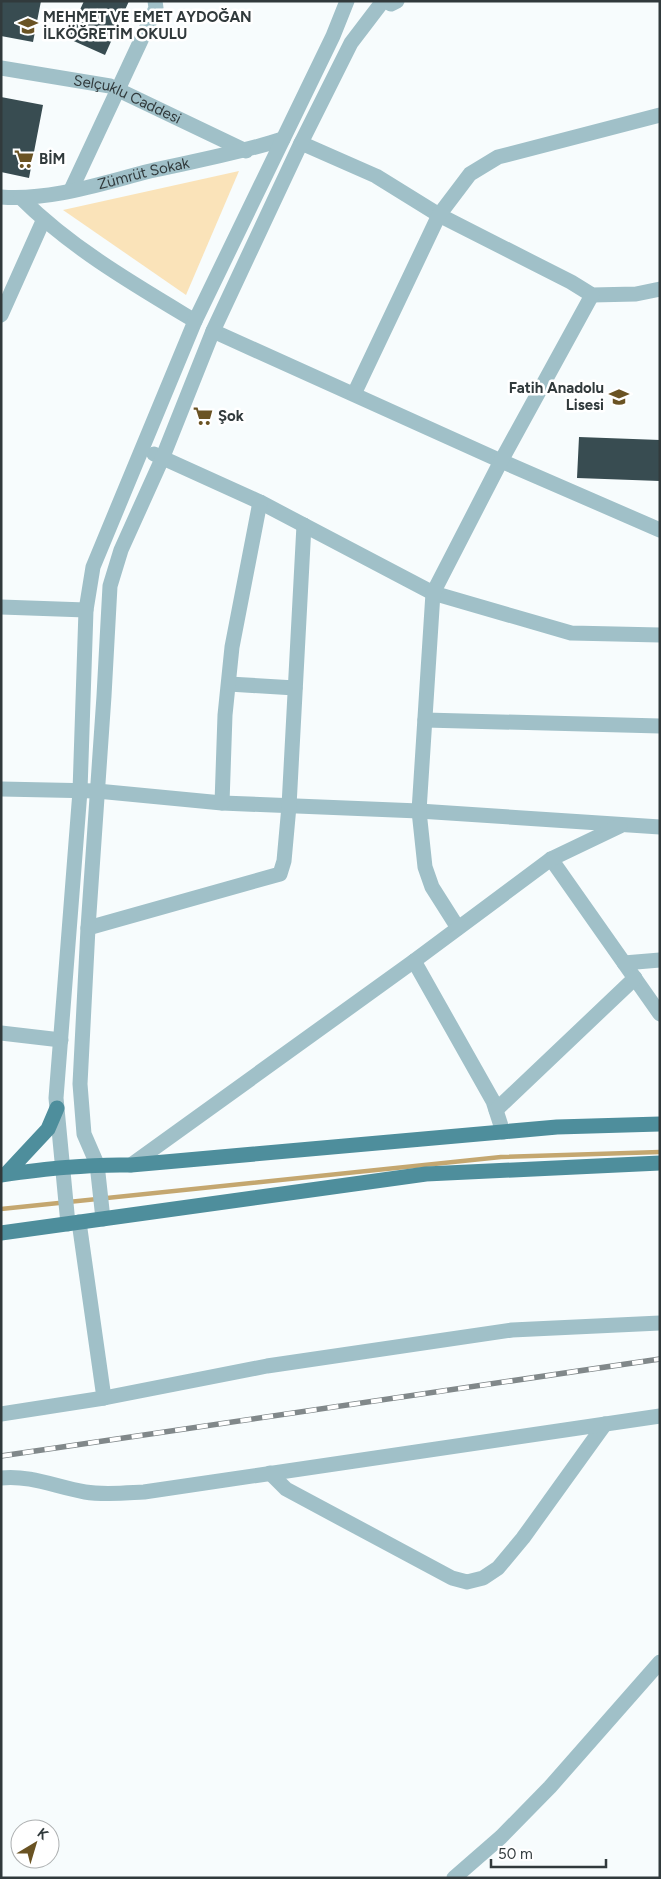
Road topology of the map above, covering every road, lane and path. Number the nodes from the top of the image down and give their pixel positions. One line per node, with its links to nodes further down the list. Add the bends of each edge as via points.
1 (155, 1): 6 (street, via 156,8)
2 (347, 1): 8 (street)
3 (384, 1): 4 (street, via 391,4); 9 (street, via 351,43)
4 (397, 1)
5 (1, 68): 6 (street, Selçuklu Caddesi)
6 (118, 90): 10 (street, Selçuklu Caddesi); 11 (street)
7 (660, 115): 14 (street, via 498,156 470,174)
8 (283, 139): 10 (street, Zümrüt Sokak); 19 (street)
9 (301, 142): 14 (street, via 376,176); 20 (street)
10 (246, 150): 11 (street, Zümrüt Sokak)
11 (70, 190): 13 (street, Zümrüt Sokak)
12 (1, 197): 13 (street, Zümrüt Sokak)
13 (21, 198): 15 (street)
14 (439, 215): 17 (street); 21 (street)
15 (43, 220): 18 (street); 19 (street, via 128,280)
16 (660, 289): 17 (street, via 636,294)
17 (592, 295): 24 (street)
18 (1, 315)
19 (195, 321): 22 (street)
20 (213, 331): 21 (street); 23 (street)
21 (354, 394): 24 (street)
22 (142, 447): 23 (street); 30 (street, via 93,567)
23 (162, 459): 25 (street); 38 (street, via 121,550 110,586)
24 (501, 461): 27 (street); 28 (street)
25 (260, 502): 26 (street); 32 (street, via 232,647)
26 (304, 525): 28 (street); 33 (street)
27 (660, 530)
28 (433, 593): 31 (street, via 571,633); 34 (street)
29 (1, 606): 30 (street)
30 (86, 610): 37 (street)
31 (660, 635)
32 (229, 684): 33 (street); 39 (street)
33 (295, 688): 40 (street)
34 (425, 720): 35 (street); 41 (street)
35 (660, 726)
36 (1, 788): 37 (street)
37 (80, 791): 38 (street); 53 (street)
38 (97, 791): 39 (street); 45 (street)
39 (222, 803): 40 (street)
40 (289, 806): 41 (street); 45 (street, via 280,874)
41 (419, 812): 42 (street); 46 (street, via 425,867 432,887)
42 (621, 826): 43 (street); 44 (street)
43 (660, 827)
44 (551, 859): 46 (street); 49 (street)
45 (88, 928): 60 (street, via 80,1084 84,1134)
46 (458, 928): 48 (street)
47 (660, 960): 49 (street)
48 (414, 961): 55 (street); 59 (street)
49 (624, 963): 50 (street)
50 (634, 978): 51 (street); 55 (street)
51 (660, 1014)
52 (1, 1033): 53 (street)
53 (61, 1040): 54 (street)
54 (57, 1108): 61 (street); 62 (main road, via 48,1129)
55 (496, 1110): 57 (street)
56 (660, 1124): 57 (main road)
57 (503, 1132): 59 (main road)
58 (660, 1163): 63 (main road, via 426,1174)
59 (131, 1165): 60 (main road)
60 (98, 1171): 61 (main road); 63 (street)
61 (62, 1173): 62 (main road); 64 (street)
62 (4, 1175)
63 (102, 1213): 64 (main road)
64 (71, 1219): 65 (main road); 67 (street)
65 (1, 1233)
66 (660, 1323): 67 (street, via 512,1330 268,1366)
67 (104, 1398): 68 (street)
68 (1, 1414)
69 (660, 1416): 70 (street)
70 (605, 1424): 71 (street); 71 (street, via 498,1568 483,1578 467,1582 452,1578 286,1489)
71 (270, 1473): 72 (street, via 144,1492 100,1494 30,1478)
72 (1, 1478)
73 (660, 1662): 74 (street, via 550,1787 501,1837)
74 (454, 1878)

